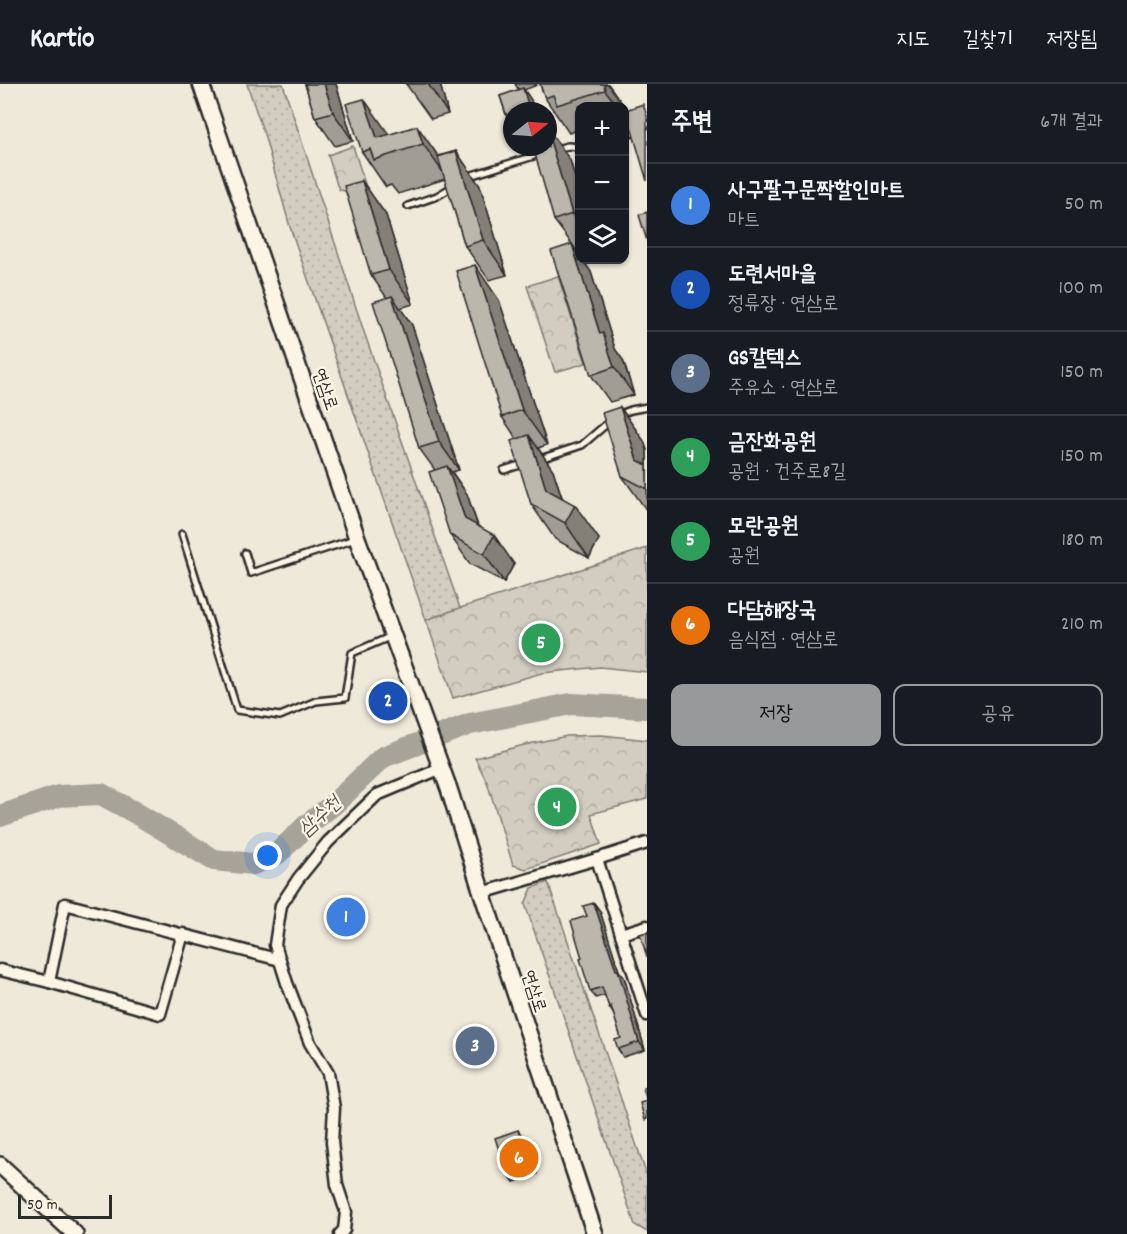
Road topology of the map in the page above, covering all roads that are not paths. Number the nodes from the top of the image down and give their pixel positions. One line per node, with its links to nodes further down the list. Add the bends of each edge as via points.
1 (201, 84): 11 (main road, 연삼로)
2 (647, 124): 3 (lane)
3 (629, 134)
4 (575, 147): 5 (lane, via 558,148 472,174 449,190)
5 (408, 206)
6 (647, 407): 7 (lane, via 617,415 582,445)
7 (538, 459)
8 (526, 463): 9 (lane)
9 (504, 470)
10 (183, 534): 13 (lane, via 237,710 280,716 316,700 345,698 352,653)
11 (357, 538): 12 (lane, via 251,573); 13 (main road, 연삼로)
12 (245, 553)
13 (393, 635): 14 (main road, 연삼로)
14 (440, 764): 17 (main road, 연삼로); 21 (street, via 376,795 328,842 281,905 275,945)
15 (647, 843): 16 (street)
16 (597, 859): 17 (street); 20 (street)
17 (482, 893): 28 (main road, 연삼로)
18 (647, 926): 20 (street)
19 (183, 934): 21 (street); 23 (street, via 160,1014); 23 (street, via 65,904)
20 (621, 934): 24 (street)
21 (280, 960): 27 (street, via 310,1043 328,1073 334,1108 332,1142 337,1185 346,1212)
22 (0, 970): 23 (street)
23 (50, 982)
24 (647, 1012)
25 (0, 1165): 26 (main road)
26 (75, 1234)
27 (340, 1234)
28 (595, 1234)

